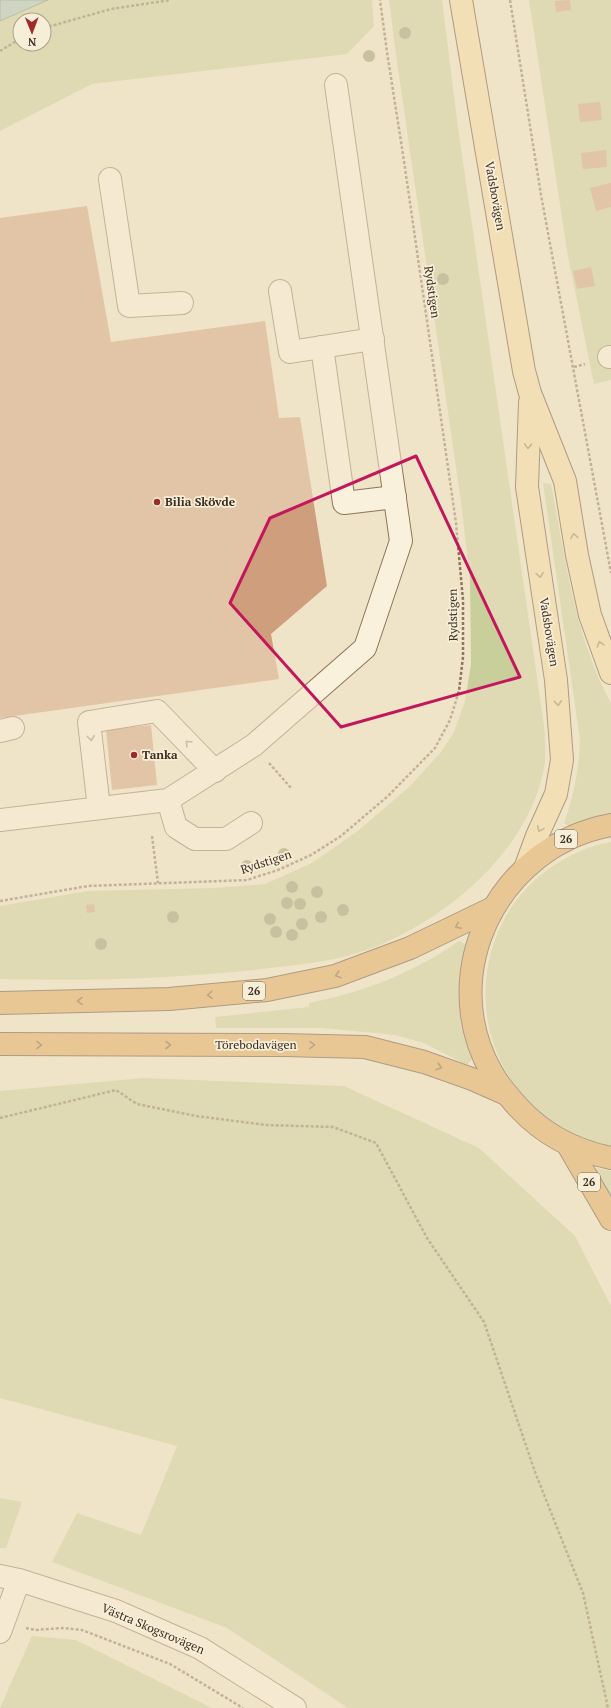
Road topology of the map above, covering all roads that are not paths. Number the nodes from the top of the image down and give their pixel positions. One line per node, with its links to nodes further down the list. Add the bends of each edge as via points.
1 (462, 0): 8 (main road, Vadsbovägen)
2 (336, 85): 6 (street)
3 (110, 179): 5 (street, via 129,306)
4 (280, 291): 7 (street, via 290,352)
5 (182, 303)
6 (373, 339): 7 (street); 9 (street)
7 (322, 347): 9 (street, via 344,503)
8 (530, 393): 10 (main road, Vadsbovägen, one-way to 8, via 590,615 565,481); 17 (main road, Vadsbovägen, one-way to 17, via 527,487 556,680 562,760 556,794)
9 (395, 497): 11 (street, via 401,541 365,648 254,745)
10 (611, 673)
11 (215, 771): 12 (street); 13 (street, one-way to 13, via 157,711 89,722)
12 (158, 801): 13 (street); 15 (street, via 176,827 195,839 226,839)
13 (99, 808): 14 (street)
14 (0, 820)
15 (251, 823)
16 (611, 825): 17 (highway, 26, via 581,832 561,841)
17 (526, 866): 18 (highway, 26)
18 (493, 908): 19 (highway, 26, one-way to 19, via 410,948 335,976 267,990 169,999); 21 (highway, 26, via 482,930 475,953 471,1002 481,1050)
19 (0, 1003)
20 (0, 1044): 21 (highway, Törebodavägen / 26, one-way to 21, via 365,1047 424,1062 472,1078)
21 (504, 1093): 22 (highway, 26, via 533,1122)
22 (568, 1145): 23 (highway, 26); 24 (highway, 26)
23 (611, 1158)
24 (611, 1219)
25 (9, 1578): 26 (street); 27 (street, Västra Skogsrovägen, via 116,1611 200,1648)
26 (2, 1627)
27 (295, 1708)

